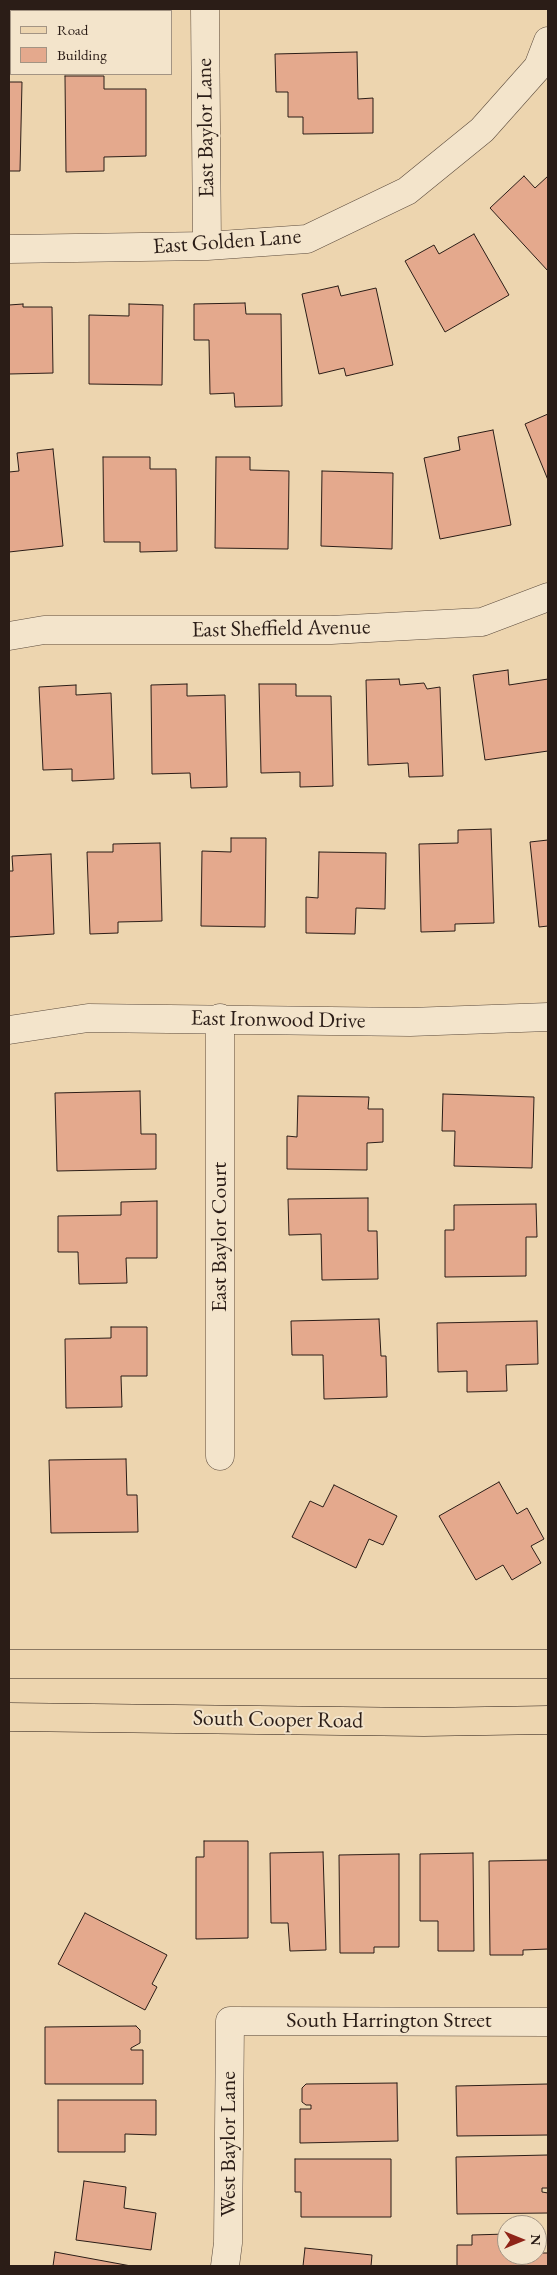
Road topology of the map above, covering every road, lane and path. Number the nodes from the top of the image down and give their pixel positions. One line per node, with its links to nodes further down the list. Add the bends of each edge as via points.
1 (205, 9): 3 (street, East Baylor Lane)
2 (548, 40): 3 (street, East Golden Lane, via 538,67 482,130 407,190 307,238)
3 (207, 246): 4 (street, East Golden Lane)
4 (9, 248)
5 (548, 597): 6 (street, East Sheffield Avenue, via 482,622 331,630 44,630)
6 (9, 636)
7 (548, 1017): 8 (street, East Ironwood Drive, via 410,1022)
8 (220, 1018): 9 (street, East Ironwood Drive, via 88,1018); 10 (street, East Baylor Court)
9 (9, 1030)
10 (220, 1456)
11 (9, 1664): 12 (main road)
12 (548, 1664)
13 (9, 1717): 14 (main road, South Cooper Road, via 424,1722)
14 (548, 1720)
15 (230, 2021): 16 (street, South Harrington Street); 17 (street, West Baylor Lane, via 228,2243)
16 (548, 2022)
17 (225, 2266)

